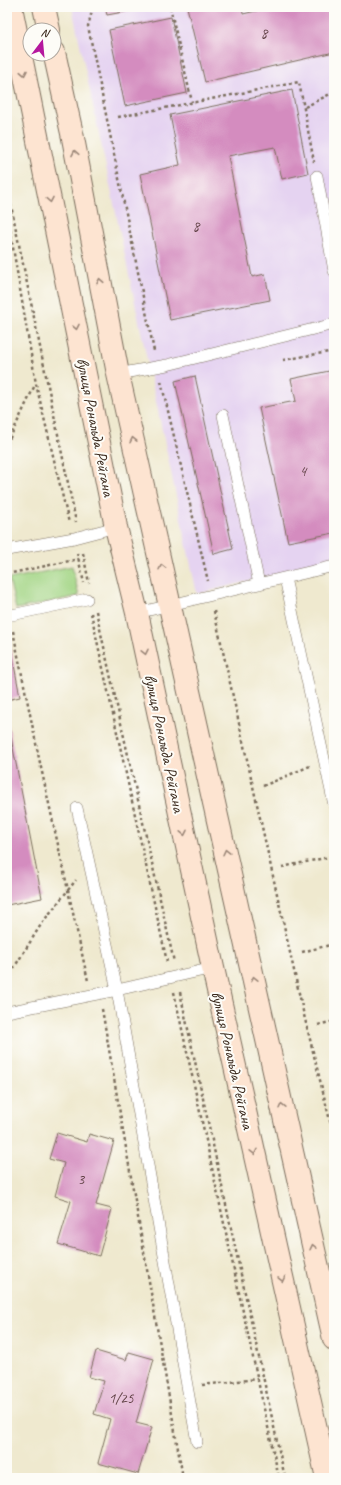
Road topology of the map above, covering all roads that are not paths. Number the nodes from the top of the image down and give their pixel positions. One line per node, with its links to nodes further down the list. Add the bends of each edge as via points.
1 (11, 7): 10 (main road, вулиця Рональда Рейгана, one-way to 10)
2 (44, 7): 3 (main road)
3 (47, 22)
4 (56, 62): 8 (main road, вулиця Рональда Рейгана, one-way to 4)
5 (317, 176): 6 (lane)
6 (334, 271)
7 (334, 324): 8 (lane, via 158,367)
8 (118, 374): 16 (main road, вулиця Рональда Рейгана, one-way to 8)
9 (223, 415): 14 (lane)
10 (116, 527): 11 (lane, via 77,538); 17 (main road, вулиця Рональда Рейгана)
11 (7, 550)
12 (334, 566): 13 (lane)
13 (285, 578): 14 (lane); 19 (lane)
14 (259, 584): 16 (lane)
15 (91, 598): 18 (lane)
16 (170, 605): 17 (lane); 24 (main road, вулиця Рональда Рейгана, one-way to 16)
17 (137, 613): 21 (main road, вулиця Рональда Рейгана, one-way to 21)
18 (8, 615)
19 (334, 805)
20 (77, 808): 22 (lane)
21 (213, 968): 22 (lane); 26 (main road, вулиця Рональда Рейгана, one-way to 26)
22 (118, 990): 23 (lane); 25 (lane)
23 (7, 1012)
24 (334, 1339)
25 (197, 1442)
26 (327, 1478)

